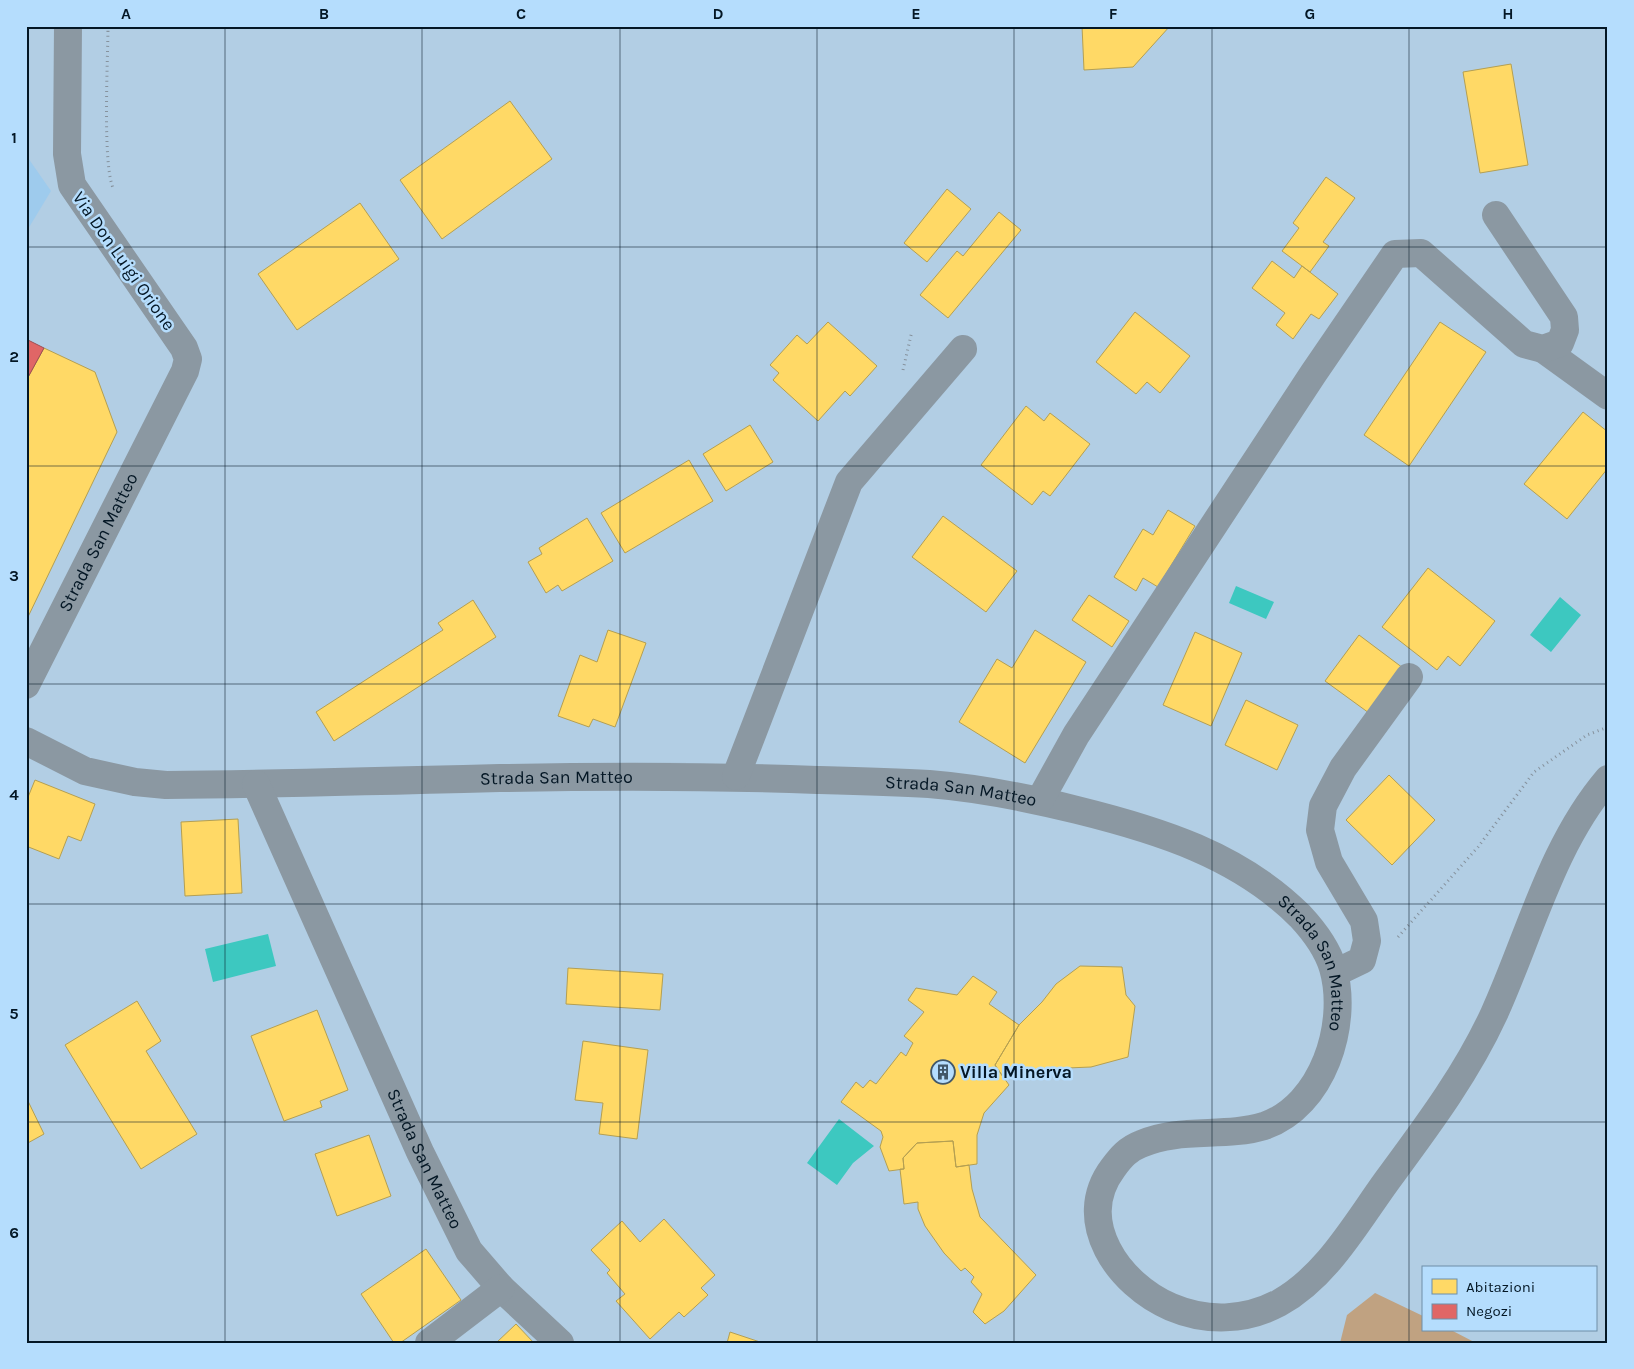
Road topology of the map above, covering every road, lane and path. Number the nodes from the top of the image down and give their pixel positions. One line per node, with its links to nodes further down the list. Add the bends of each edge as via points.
1 (68, 26): 8 (street, Via Don Luigi Orione, via 69,176 87,209 184,348 188,359 185,371)
2 (108, 26): 3 (path, via 108,155 110,180)
3 (118, 196)
4 (1496, 215): 6 (street, via 1564,317 1565,330 1560,343)
5 (962, 349): 13 (street, via 849,482)
6 (1543, 350): 7 (street); 16 (street, via 1524,344 1421,253 1395,254 1092,711)
7 (1608, 396)
8 (169, 398): 10 (street, Strada San Matteo)
9 (1409, 677): 17 (street, via 1344,768 1323,806 1320,830 1329,862 1364,921 1368,941)
10 (26, 685)
11 (1608, 728): 17 (path, via 1587,735 1534,772 1478,847 1389,946)
12 (26, 742): 15 (street, Strada San Matteo, via 85,771 135,782)
13 (736, 776): 15 (street, Strada San Matteo, via 649,774); 16 (street, Strada San Matteo, via 934,784)
14 (1608, 779): 18 (street, Strada San Matteo, via 1589,801 1568,836 1492,1020 1448,1098 1336,1252 1313,1278 1284,1301 1254,1314 1228,1318 1198,1316 1173,1309 1144,1294 1121,1272 1102,1242 1097,1203 1106,1177 1125,1153 1146,1141 1260,1127 1288,1114 1308,1094 1330,1058 1336,1016)
15 (256, 784): 19 (street, Strada San Matteo, via 420,1152 469,1251)
16 (1040, 800): 18 (street, Strada San Matteo, via 1141,826 1192,844 1247,873 1299,915 1322,943)
17 (1362, 960): 18 (street)
18 (1335, 973)
19 (501, 1288): 20 (street); 21 (street, Strada San Matteo)
20 (429, 1343)
21 (560, 1343)

